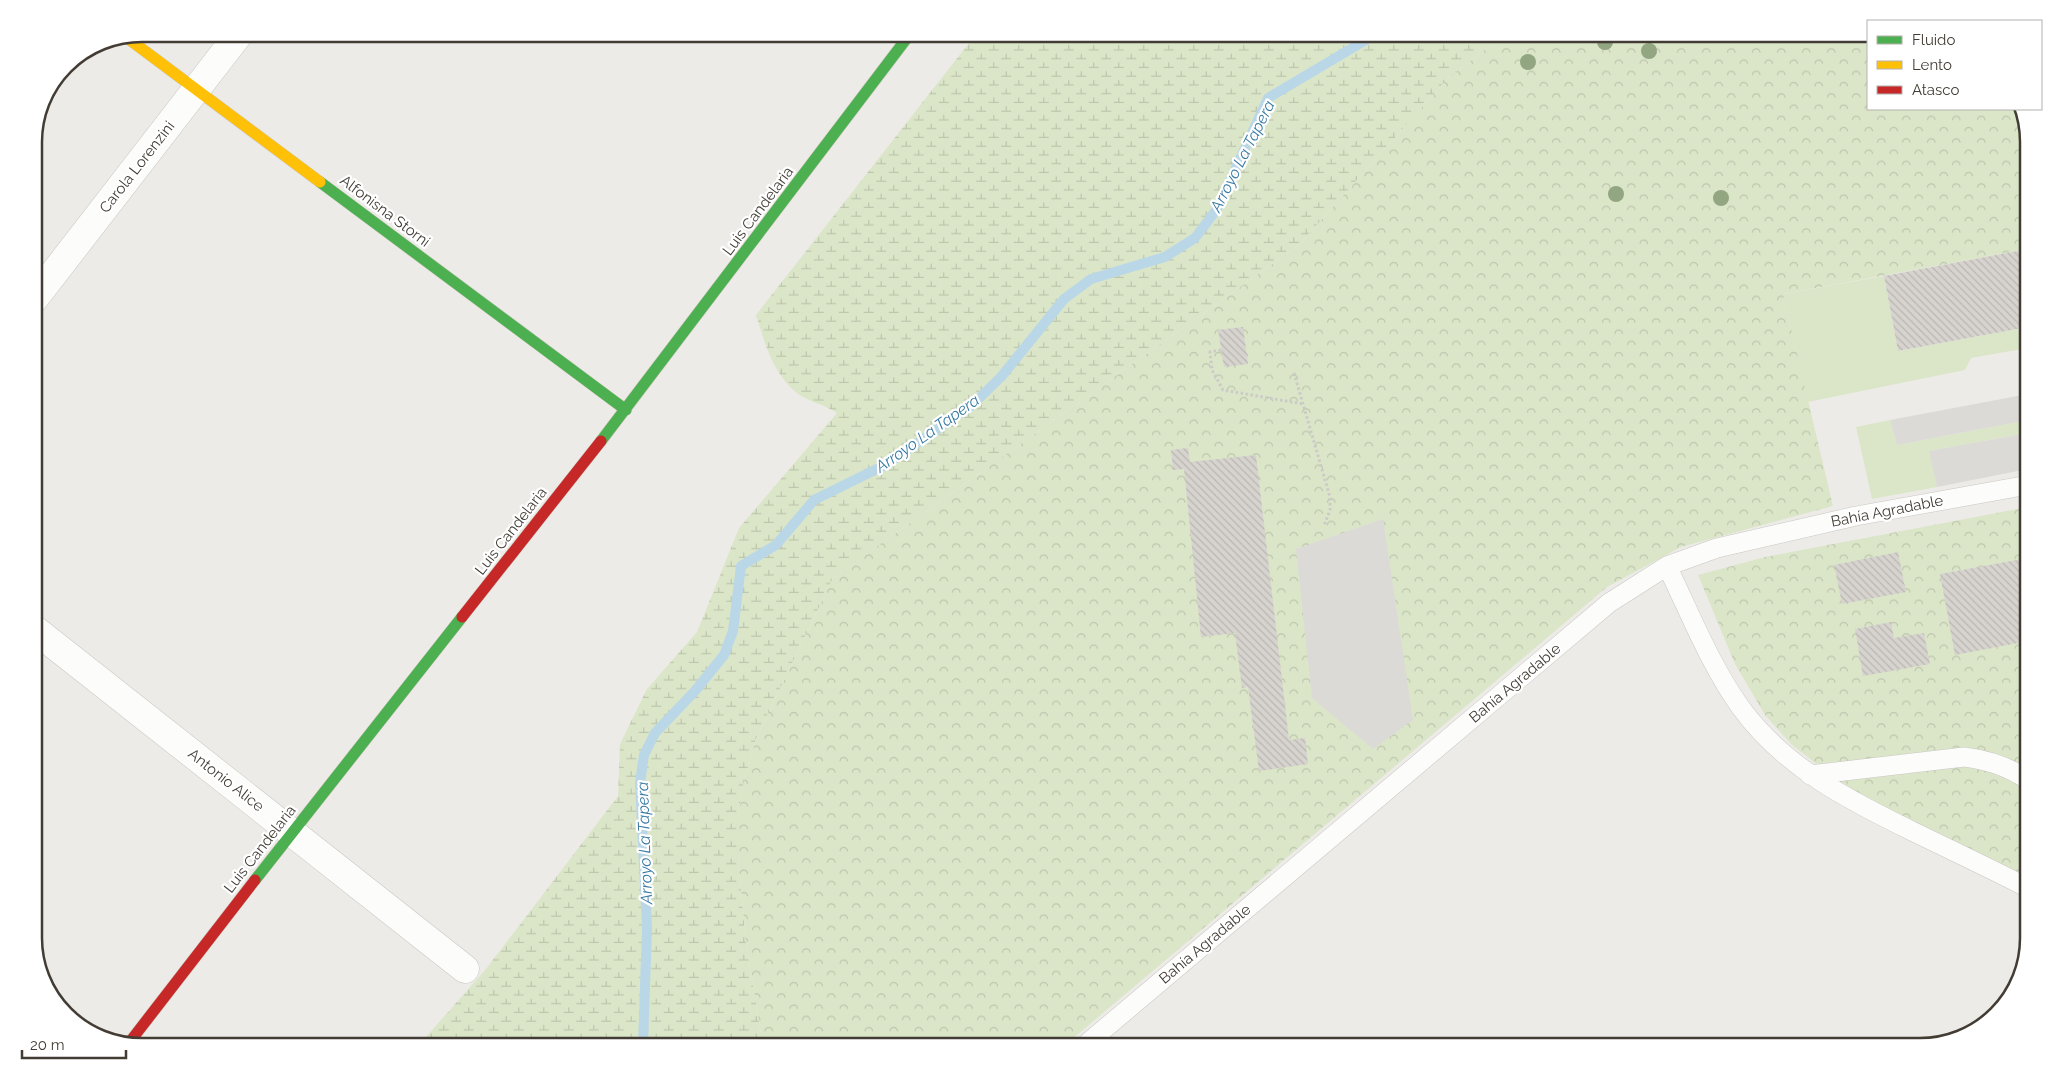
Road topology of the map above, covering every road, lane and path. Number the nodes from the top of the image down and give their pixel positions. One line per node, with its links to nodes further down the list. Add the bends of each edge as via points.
1 (134, 43): 4 (street, Alfonisna Storni)
2 (232, 43): 4 (street, Carola Lorenzini)
3 (904, 43): 9 (street, Luis Candelaria)
4 (198, 89): 5 (street, Carola Lorenzini); 9 (street, Alfonisna Storni)
5 (43, 287)
6 (1222, 350): 8 (path, via 1210,352 1212,370 1223,390)
7 (1294, 373): 8 (path)
8 (1303, 404): 11 (path, via 1330,498 1330,510)
9 (626, 410): 16 (street, Luis Candelaria)
10 (2019, 487): 12 (lane, Bahía Agradable, via 1856,516 1717,548)
11 (1324, 526)
12 (1667, 566): 14 (lane, via 1722,679 1741,708 1770,740); 20 (lane, Bahía Agradable, via 1609,603)
13 (43, 636): 16 (street, Antonio Alice)
14 (1810, 775): 15 (lane, via 1964,757 1986,759); 17 (lane, via 1849,800)
15 (2020, 775)
16 (292, 832): 18 (street, Antonio Alice); 19 (street, Luis Candelaria)
17 (2020, 884)
18 (465, 969)
19 (133, 1037)
20 (1093, 1038)

